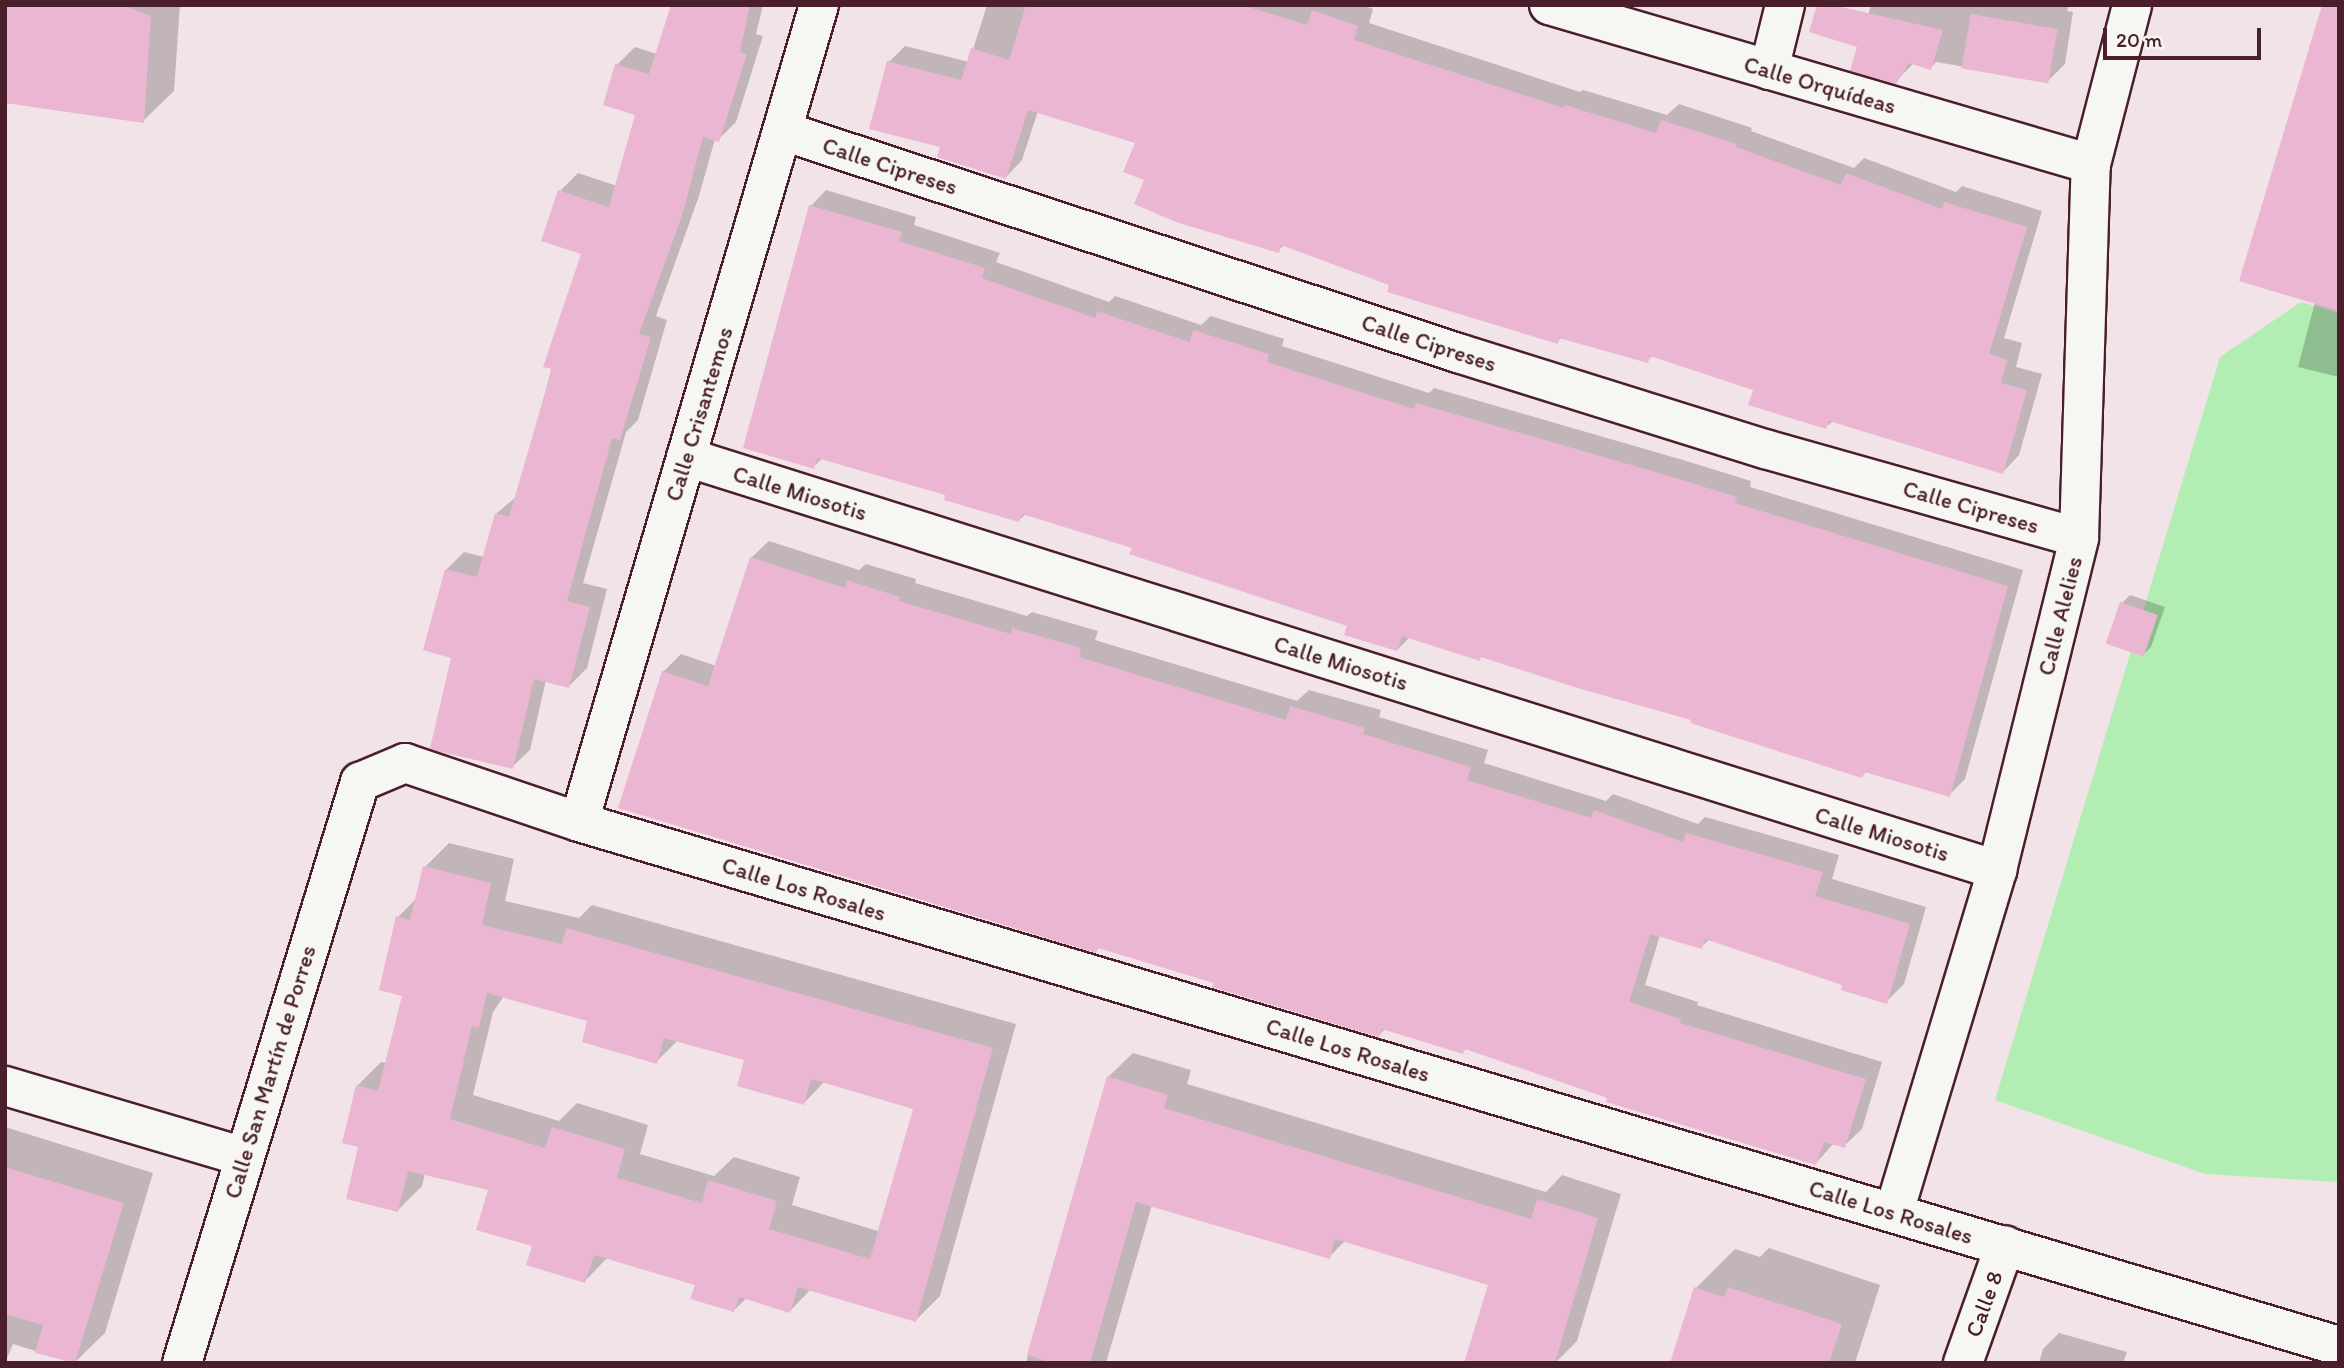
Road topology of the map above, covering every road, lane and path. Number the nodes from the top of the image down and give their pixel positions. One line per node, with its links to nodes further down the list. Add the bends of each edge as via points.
1 (819, 5): 6 (street, Calle Crisantemos)
2 (1549, 5): 5 (street, Calle Orquídeas)
3 (1785, 5): 5 (street)
4 (2132, 5): 7 (street, Calle Alelies)
5 (1769, 70): 7 (street, Calle Orquídeas)
6 (783, 131): 8 (street, Calle Crisantemos); 9 (street, Calle Cipreses, via 1472,358 1765,449)
7 (2091, 164): 9 (street, Calle Alelies)
8 (686, 457): 11 (street, Calle Crisantemos); 12 (street, Calle Miosotis)
9 (2079, 538): 12 (street, Calle Alelies)
10 (360, 782): 11 (street, Calle Los Rosales, via 405,763); 14 (street, Calle San Martín de Porres)
11 (579, 822): 15 (street, Calle Los Rosales)
12 (1997, 870): 15 (street, Calle Alelies)
13 (5, 1086): 14 (street)
14 (244, 1157): 18 (street, Calle San Martín de Porres)
15 (1894, 1212): 16 (street, Calle Los Rosales)
16 (2005, 1245): 17 (street, Calle Los Rosales); 19 (street, Calle 8)
17 (2339, 1346)
18 (182, 1363)
19 (1963, 1363)

